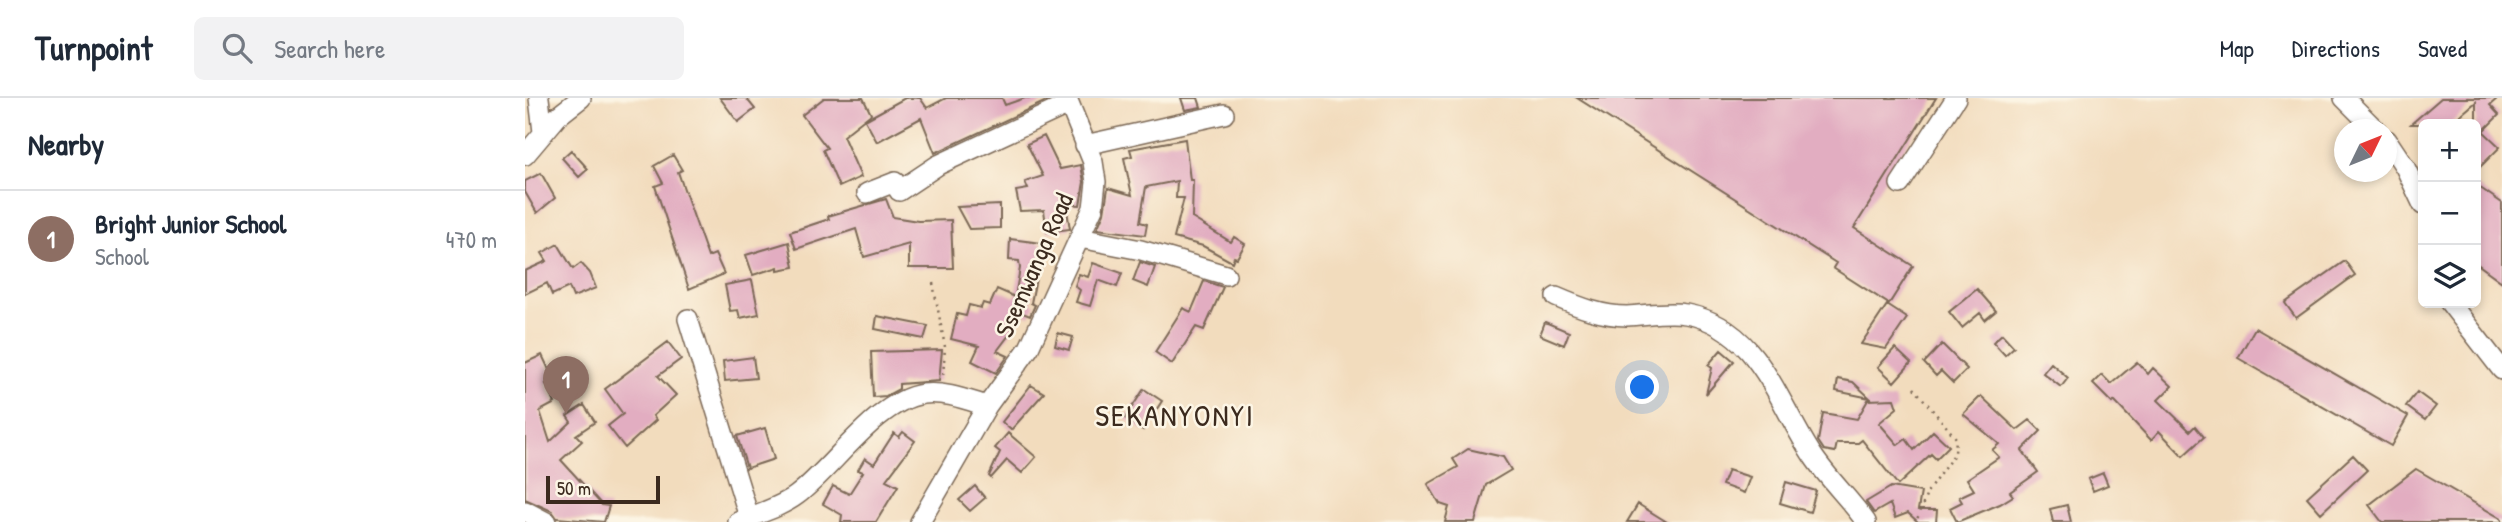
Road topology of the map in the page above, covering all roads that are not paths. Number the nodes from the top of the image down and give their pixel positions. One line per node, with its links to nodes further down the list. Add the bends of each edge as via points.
1 (539, 98): 8 (street)
2 (581, 98): 8 (street)
3 (1956, 98): 12 (street)
4 (2344, 98): 7 (street)
5 (1068, 101): 9 (street, Ssemwanga Road); 14 (street, via 899,191 895,182)
6 (1224, 114): 9 (street)
7 (2365, 119)
8 (543, 132): 10 (street)
9 (1085, 145): 15 (street, Ssemwanga Road, via 1096,182 1093,208)
10 (525, 155)
11 (2397, 156): 13 (street)
12 (1900, 184)
13 (2418, 191)
14 (867, 193)
15 (1080, 238): 16 (street, via 1142,250); 21 (street, Ssemwanga Road, via 1029,348)
16 (1226, 275)
17 (1556, 297): 26 (street, via 1604,314 1685,314 1720,329 1768,373 1810,452)
18 (2454, 308): 20 (street)
19 (688, 318): 23 (street)
20 (2502, 370)
21 (987, 406): 23 (street, via 922,394 864,430 795,497); 25 (street, Ssemwanga Road)
22 (525, 511): 24 (street)
23 (744, 519)
24 (545, 522)
25 (920, 522)
26 (1866, 522)

